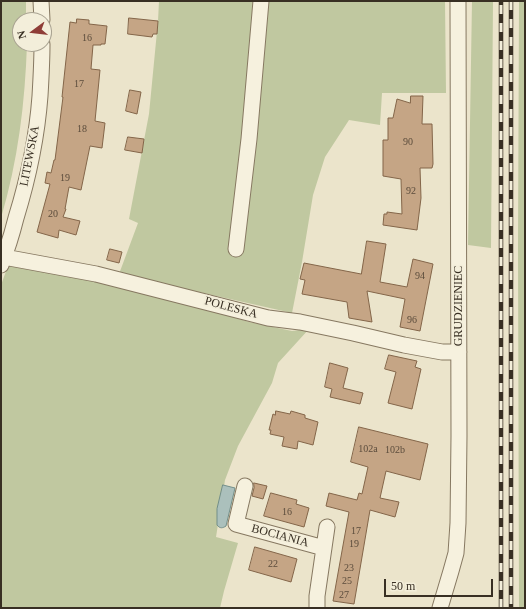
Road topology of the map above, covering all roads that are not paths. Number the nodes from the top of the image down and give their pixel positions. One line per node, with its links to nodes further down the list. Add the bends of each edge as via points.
1 (41, 1): 4 (street)
2 (261, 1): 6 (street)
3 (458, 1): 8 (street, GRUDZIENIEC)
4 (42, 12)
5 (42, 52): 7 (street, LITEWSKA, via 35,136 26,183)
6 (236, 249)
7 (3, 261): 8 (street, POLESKA, via 96,274 268,318 404,345)
8 (459, 352): 13 (street, GRUDZIENIEC, via 456,553)
9 (245, 486): 11 (street, BOCIANIA, via 236,524)
10 (327, 527): 11 (street, BOCIANIA)
11 (324, 548): 12 (street, BOCIANIA)
12 (317, 608)
13 (440, 608)

